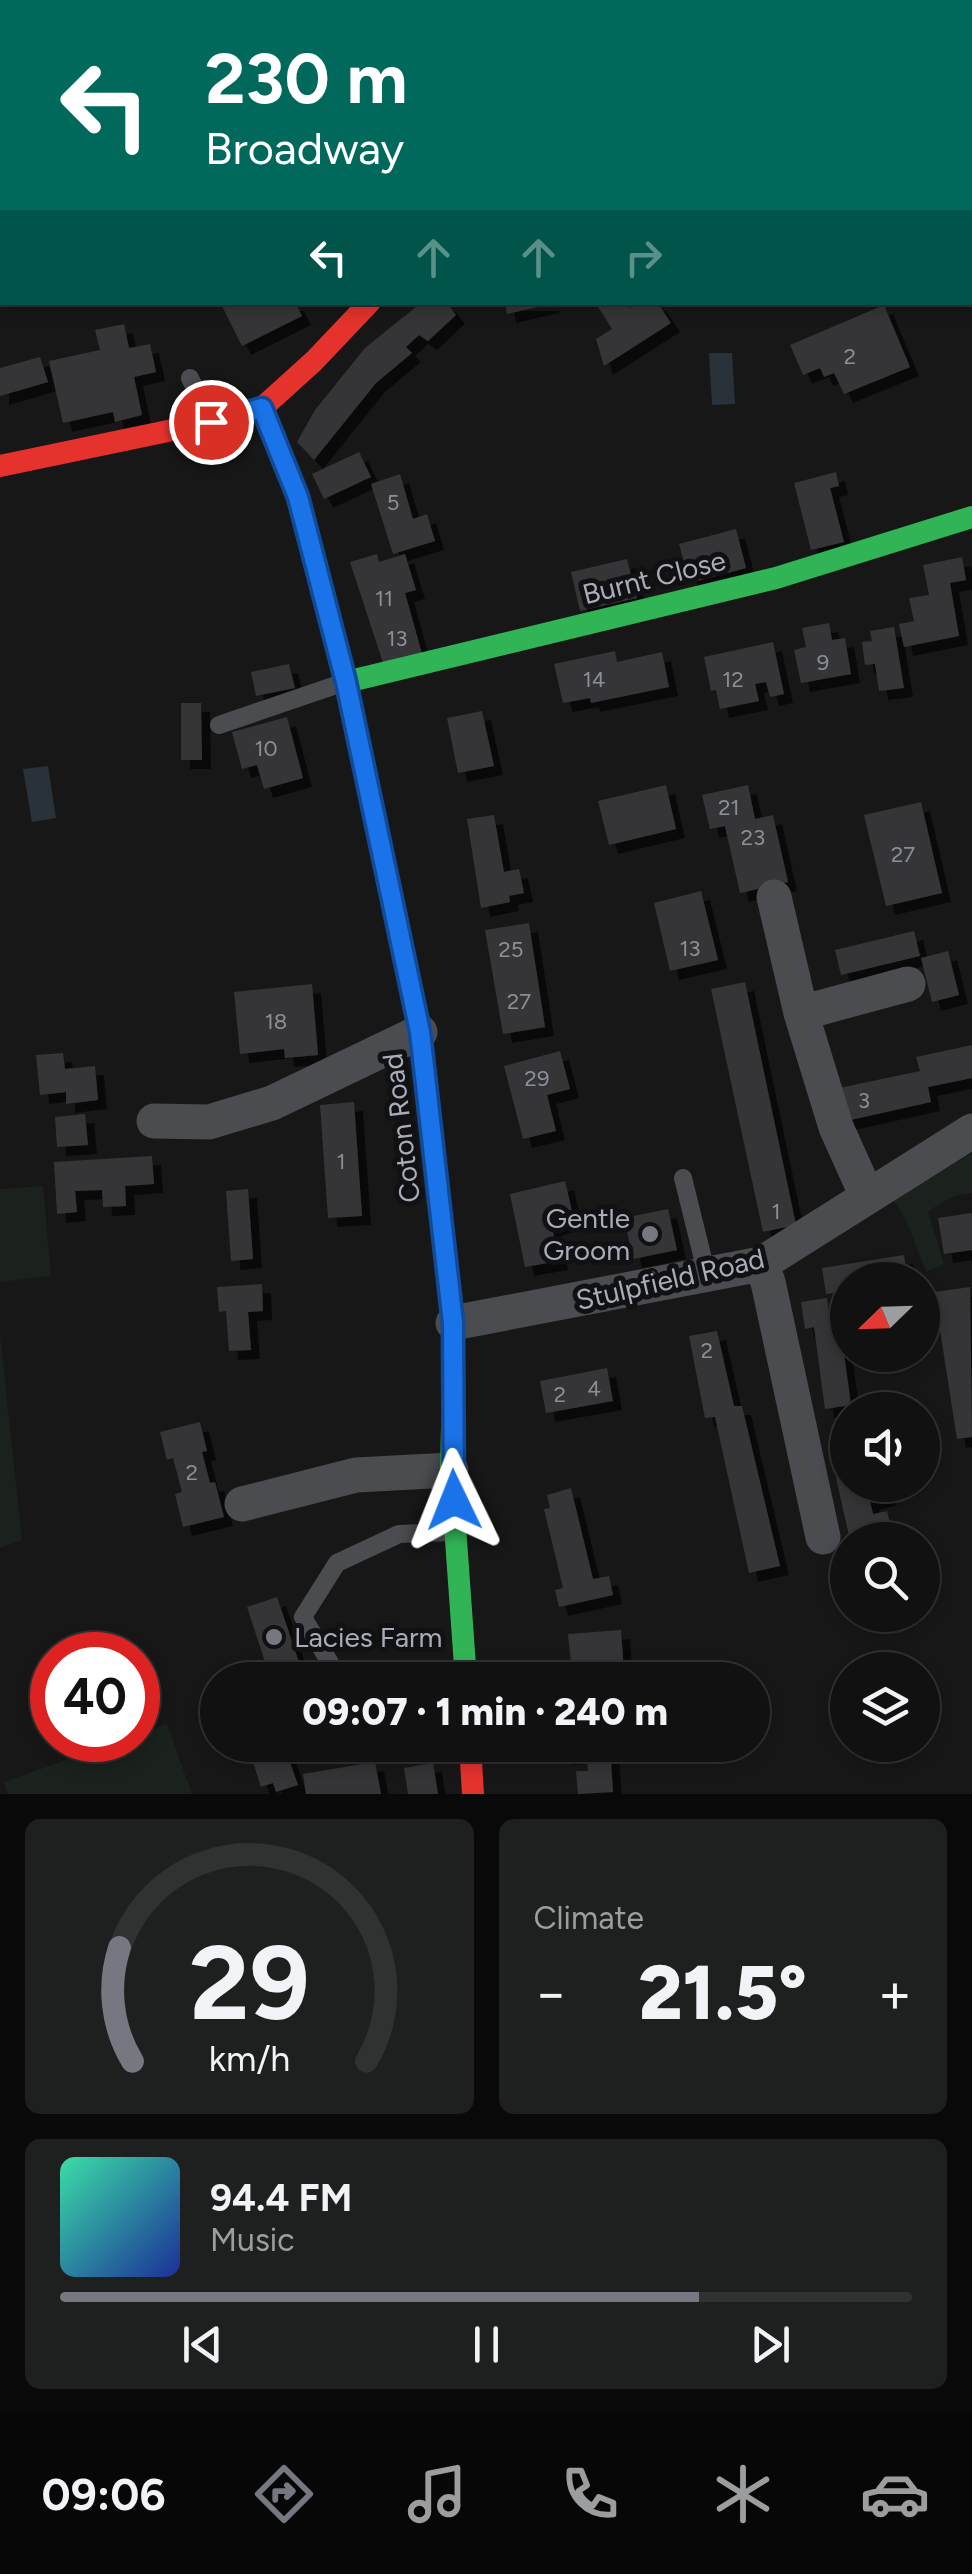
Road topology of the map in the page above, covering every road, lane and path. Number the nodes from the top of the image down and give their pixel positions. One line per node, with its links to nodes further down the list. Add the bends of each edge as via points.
1 (367, 305): 3 (street)
2 (190, 378): 4 (lane)
3 (262, 408): 4 (street); 7 (street, Coton Road, via 298,497)
4 (211, 422): 5 (street)
5 (0, 466)
6 (972, 516): 7 (street, Burnt Close, via 776,578)
7 (346, 682): 8 (lane); 12 (street, Coton Road)
8 (219, 725)
9 (774, 896): 11 (street)
10 (908, 984): 11 (street)
11 (801, 1013): 16 (street, via 836,1126)
12 (420, 1032): 13 (street, via 272,1104 209,1122); 19 (street, Coton Road)
13 (154, 1121)
14 (972, 1132): 16 (street, Stulpfield Road)
15 (683, 1178): 18 (lane)
16 (867, 1196): 17 (street, Stulpfield Road)
17 (761, 1264): 18 (street, Stulpfield Road); 23 (street)
18 (708, 1275): 19 (street, Stulpfield Road)
19 (453, 1323): 20 (street, Coton Road)
20 (451, 1470): 21 (street, via 356,1474); 22 (street, Coton Road)
21 (242, 1504)
22 (456, 1532): 24 (lane, via 399,1534 337,1563 303,1617); 25 (street, Coton Road)
23 (823, 1537)
24 (329, 1662)
25 (465, 1662)
26 (471, 1762): 27 (street)
27 (473, 1794)

